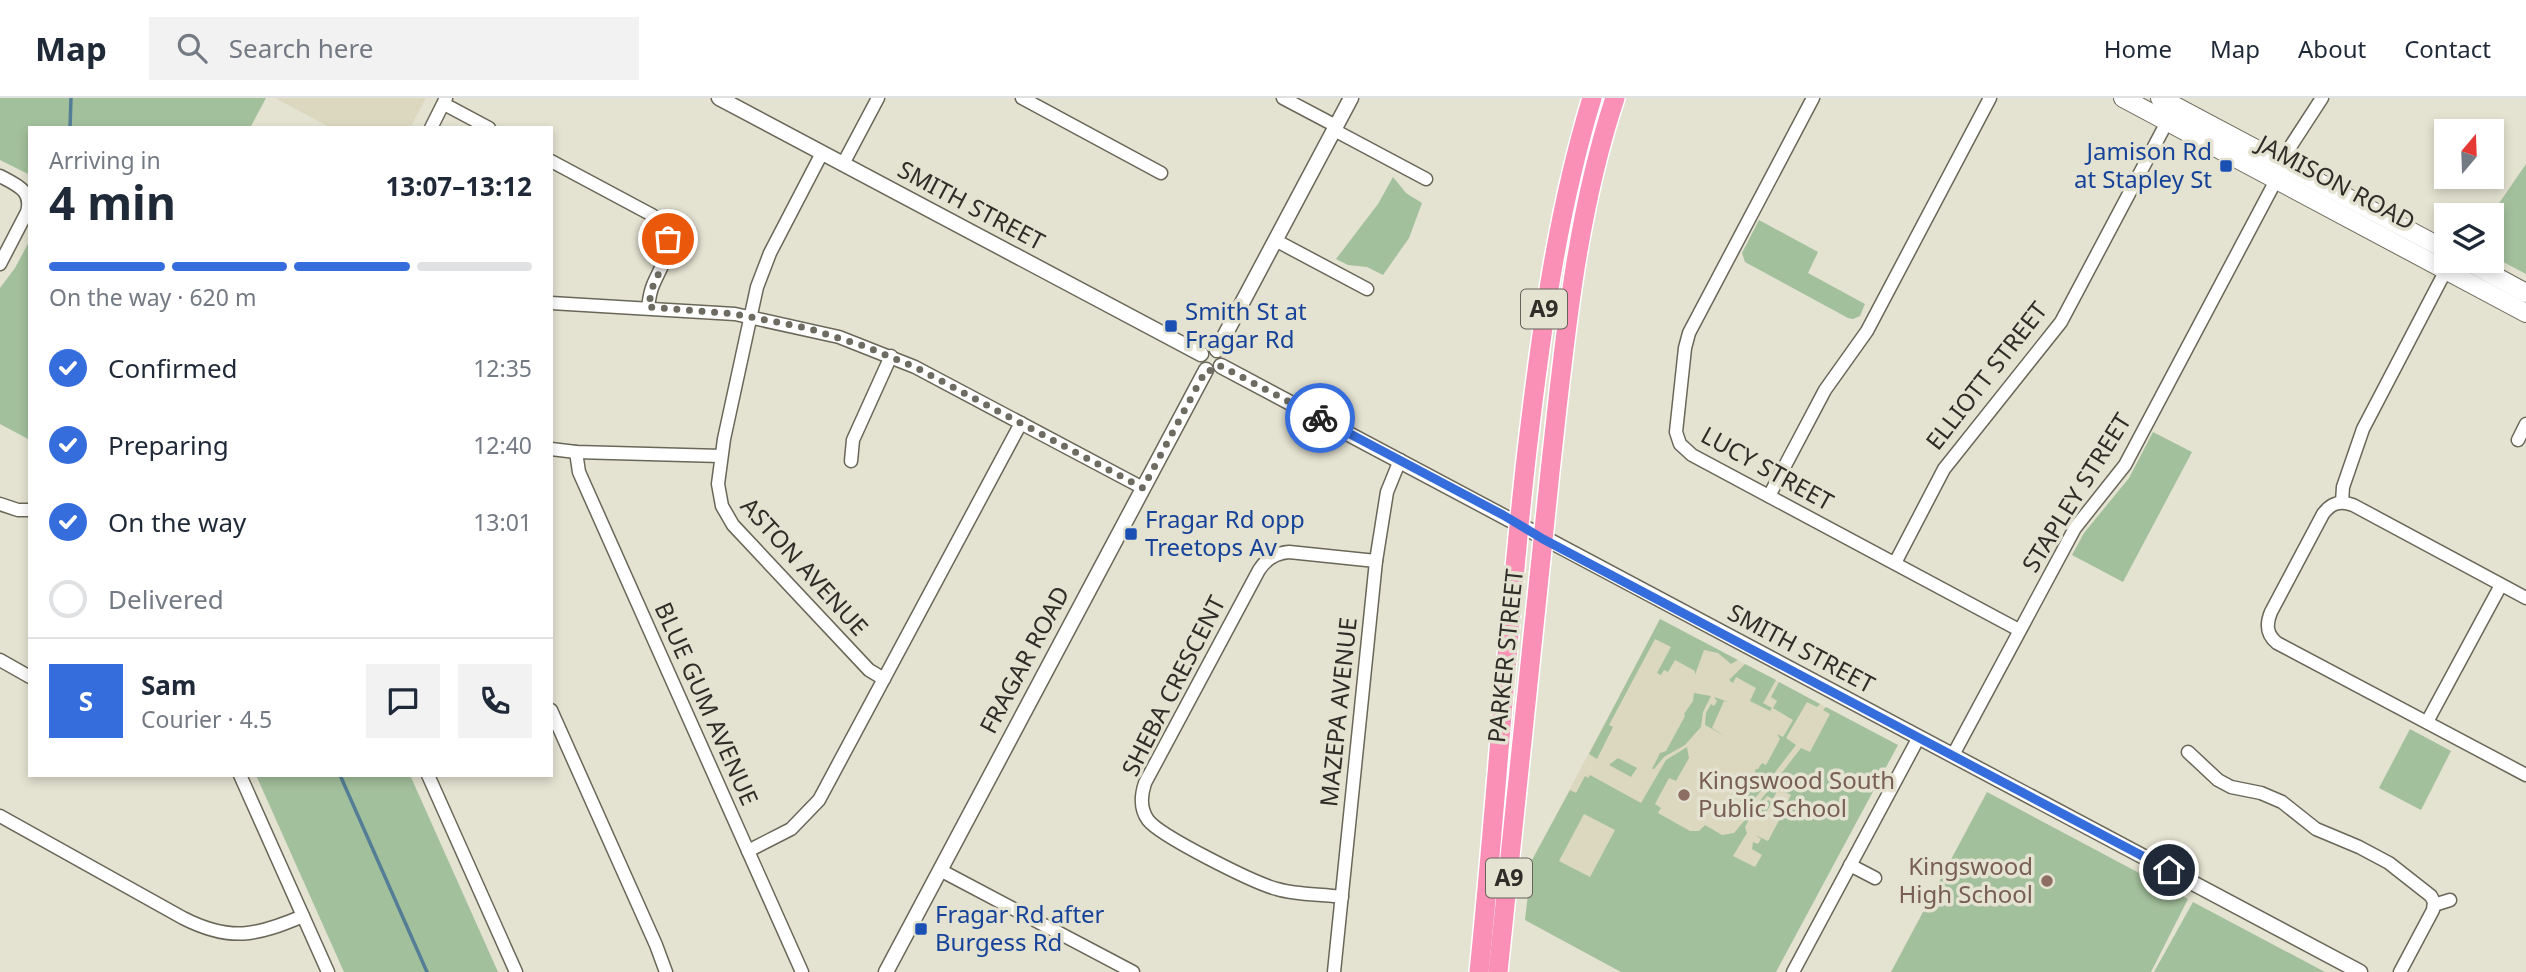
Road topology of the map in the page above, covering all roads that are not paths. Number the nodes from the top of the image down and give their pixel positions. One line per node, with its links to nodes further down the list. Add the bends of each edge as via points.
1 (719, 98): 17 (street, SMITH STREET)
2 (878, 98): 19 (street)
3 (1022, 98): 21 (street)
4 (1283, 98): 16 (street)
5 (1351, 98): 16 (street)
6 (1592, 98): 55 (highway, PARKER STREET / A9, via 1566,192 1545,301)
7 (1615, 98): 56 (highway, PARKER STREET / A9, via 1601,142 1573,282)
8 (1813, 98): 51 (street, LUCY STREET, via 1689,333 1676,425 1678,440 1688,452)
9 (1990, 98): 51 (street, via 1867,331 1820,399)
10 (2123, 98): 13 (main road, JAMISON ROAD)
11 (2322, 98): 20 (street, STAPLEY STREET)
12 (445, 101): 14 (street); 15 (street)
13 (2167, 108): 20 (main road, JAMISON ROAD); 58 (street, ELLIOTT STREET, via 2061,322 1944,469)
14 (432, 126)
15 (486, 126)
16 (1335, 128): 23 (street); 24 (street)
17 (822, 153): 19 (street, SMITH STREET); 36 (street, ASTON AVENUE, via 770,253)
18 (553, 162): 34 (street, via 652,215 664,227 668,253)
19 (843, 164): 38 (street, SMITH STREET)
20 (2278, 171): 25 (main road, JAMISON ROAD); 26 (main road, JAMISON ROAD); 61 (street, STAPLEY STREET, via 2125,465 2075,528)
21 (1161, 173)
22 (0, 176): 27 (street, via 27,196 27,212)
23 (1426, 179)
24 (1275, 240): 31 (street); 37 (street)
25 (2434, 244)
26 (2434, 257)
27 (0, 264)
28 (2444, 273): 52 (street, via 2363,429)
29 (2461, 273): 35 (main road, JAMISON ROAD)
30 (2489, 273): 32 (main road)
31 (1367, 289)
32 (2526, 293)
33 (553, 303): 34 (street)
34 (648, 307): 36 (street)
35 (2526, 313)
36 (751, 317): 39 (street, via 824,333); 47 (street, ASTON AVENUE)
37 (1217, 350): 38 (street); 40 (street, via 1223,359)
38 (1201, 354): 41 (street, via 1199,361)
39 (891, 356): 42 (street); 49 (street, via 853,440)
40 (1221, 366): 41 (street, via 1216,371); 48 (street, SMITH STREET)
41 (1206, 370): 50 (street, FRAGAR ROAD)
42 (1021, 423): 50 (street); 64 (street)
43 (2526, 424): 44 (street)
44 (2518, 440)
45 (553, 449): 46 (street)
46 (576, 452): 47 (street); 74 (street, BLUE GUM AVENUE, via 579,472)
47 (721, 456): 64 (street, ASTON AVENUE, via 718,491 729,519 869,670)
48 (1400, 460): 55 (street, SMITH STREET); 57 (street, MAZEPA AVENUE, via 1387,492)
49 (851, 461)
50 (1143, 488): 76 (street, FRAGAR ROAD)
51 (1769, 496): 58 (street, LUCY STREET)
52 (2342, 502): 59 (street); 66 (street, via 2323,514 2271,612 2268,632 2277,643)
53 (0, 504): 54 (street)
54 (28, 510)
55 (1519, 524): 56 (street, SMITH STREET); 89 (highway, PARKER STREET / A9)
56 (1543, 539): 67 (street, SMITH STREET); 90 (highway, PARKER STREET / A9)
57 (1376, 561): 78 (street, MAZEPA AVENUE); 78 (street, SHEBA CRESCENT, via 1289,552 1266,561 1142,794 1144,812 1155,828 1253,881 1282,891)
58 (1895, 563): 61 (street, LUCY STREET)
59 (2501, 585): 60 (street); 66 (street)
60 (2526, 598)
61 (2019, 630): 69 (street, STAPLEY STREET)
62 (0, 660): 63 (street)
63 (28, 676)
64 (884, 679): 74 (street, via 813,807 791,829)
65 (553, 714): 84 (street)
66 (2427, 722): 70 (street)
67 (1919, 737): 69 (street, SMITH STREET); 75 (street)
68 (2188, 752): 80 (street, via 2218,780 2277,799 2316,829 2389,863 2427,892)
69 (1953, 755): 92 (street, SMITH STREET)
70 (2526, 775)
71 (241, 777): 81 (street)
72 (429, 777): 83 (street)
73 (0, 816): 81 (street, via 211,930 259,933)
74 (748, 851): 85 (street, BLUE GUM AVENUE)
75 (1850, 865): 77 (street); 91 (street)
76 (940, 870): 86 (street, FRAGAR ROAD); 87 (street)
77 (1875, 878)
78 (1342, 897): 88 (street, MAZEPA AVENUE)
79 (2450, 900): 80 (street)
80 (2434, 905): 93 (street)
81 (303, 916): 82 (street)
82 (328, 972)
83 (516, 972)
84 (666, 972)
85 (802, 972)
86 (886, 972)
87 (1133, 972)
88 (1334, 972)
89 (1479, 972)
90 (1498, 972)
91 (1793, 972)
92 (2360, 972)
93 (2400, 972)

